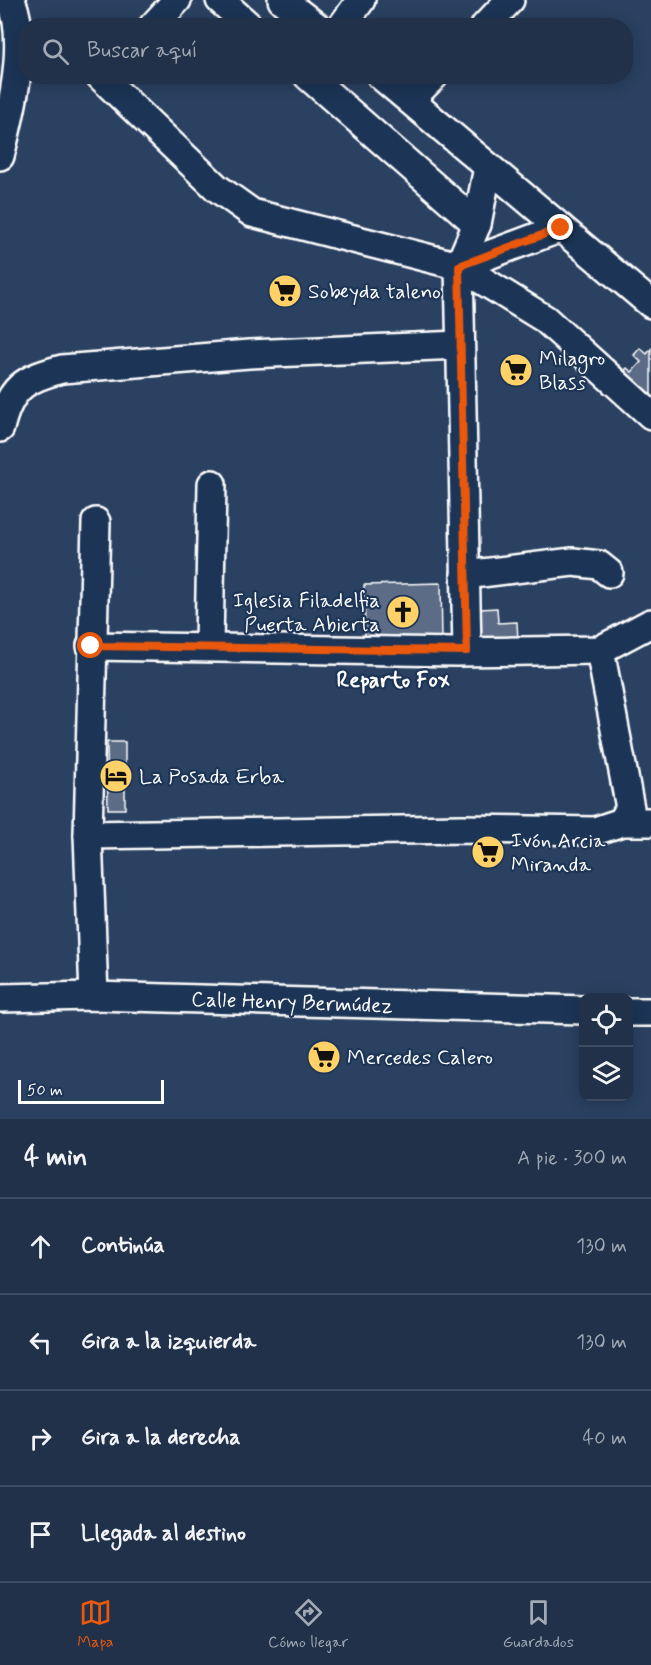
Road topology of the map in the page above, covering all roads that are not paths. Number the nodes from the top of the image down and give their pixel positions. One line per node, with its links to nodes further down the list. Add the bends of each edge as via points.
1 (177, 0): 6 (street)
2 (220, 0): 7 (street)
3 (282, 0): 8 (street)
4 (361, 0): 9 (street)
5 (510, 0): 10 (street)
6 (160, 18)
7 (240, 18)
8 (306, 18)
9 (348, 18)
10 (492, 18)
11 (18, 47): 17 (street, via 11,115)
12 (110, 84): 21 (street, via 218,188 252,213)
13 (317, 84): 19 (street)
14 (391, 84): 16 (street)
15 (426, 84): 16 (street)
16 (410, 100): 18 (street)
17 (0, 156)
18 (488, 167): 19 (street); 20 (street)
19 (477, 224): 21 (street)
20 (561, 228): 21 (street); 22 (street)
21 (459, 266): 23 (street); 24 (street, via 545,319)
22 (651, 304)
23 (460, 345): 25 (street, via 249,354 62,369 33,377 18,387); 29 (street)
24 (651, 415)
25 (0, 428)
26 (212, 484): 32 (street)
27 (96, 522): 31 (street)
28 (609, 573): 29 (street, via 599,565 573,562)
29 (465, 575): 34 (street)
30 (651, 623): 33 (street)
31 (91, 646): 32 (street); 37 (street)
32 (209, 646): 34 (street)
33 (600, 650): 34 (street); 35 (street, via 630,807)
34 (467, 651)
35 (622, 822): 36 (street); 37 (street, via 595,831 462,829)
36 (651, 822)
37 (88, 835): 38 (street)
38 (94, 996): 39 (street, Calle Henry Bermúdez); 40 (street, Calle Henry Bermúdez)
39 (0, 998)
40 (579, 1011)
41 (633, 1012): 42 (street)
42 (651, 1012)

